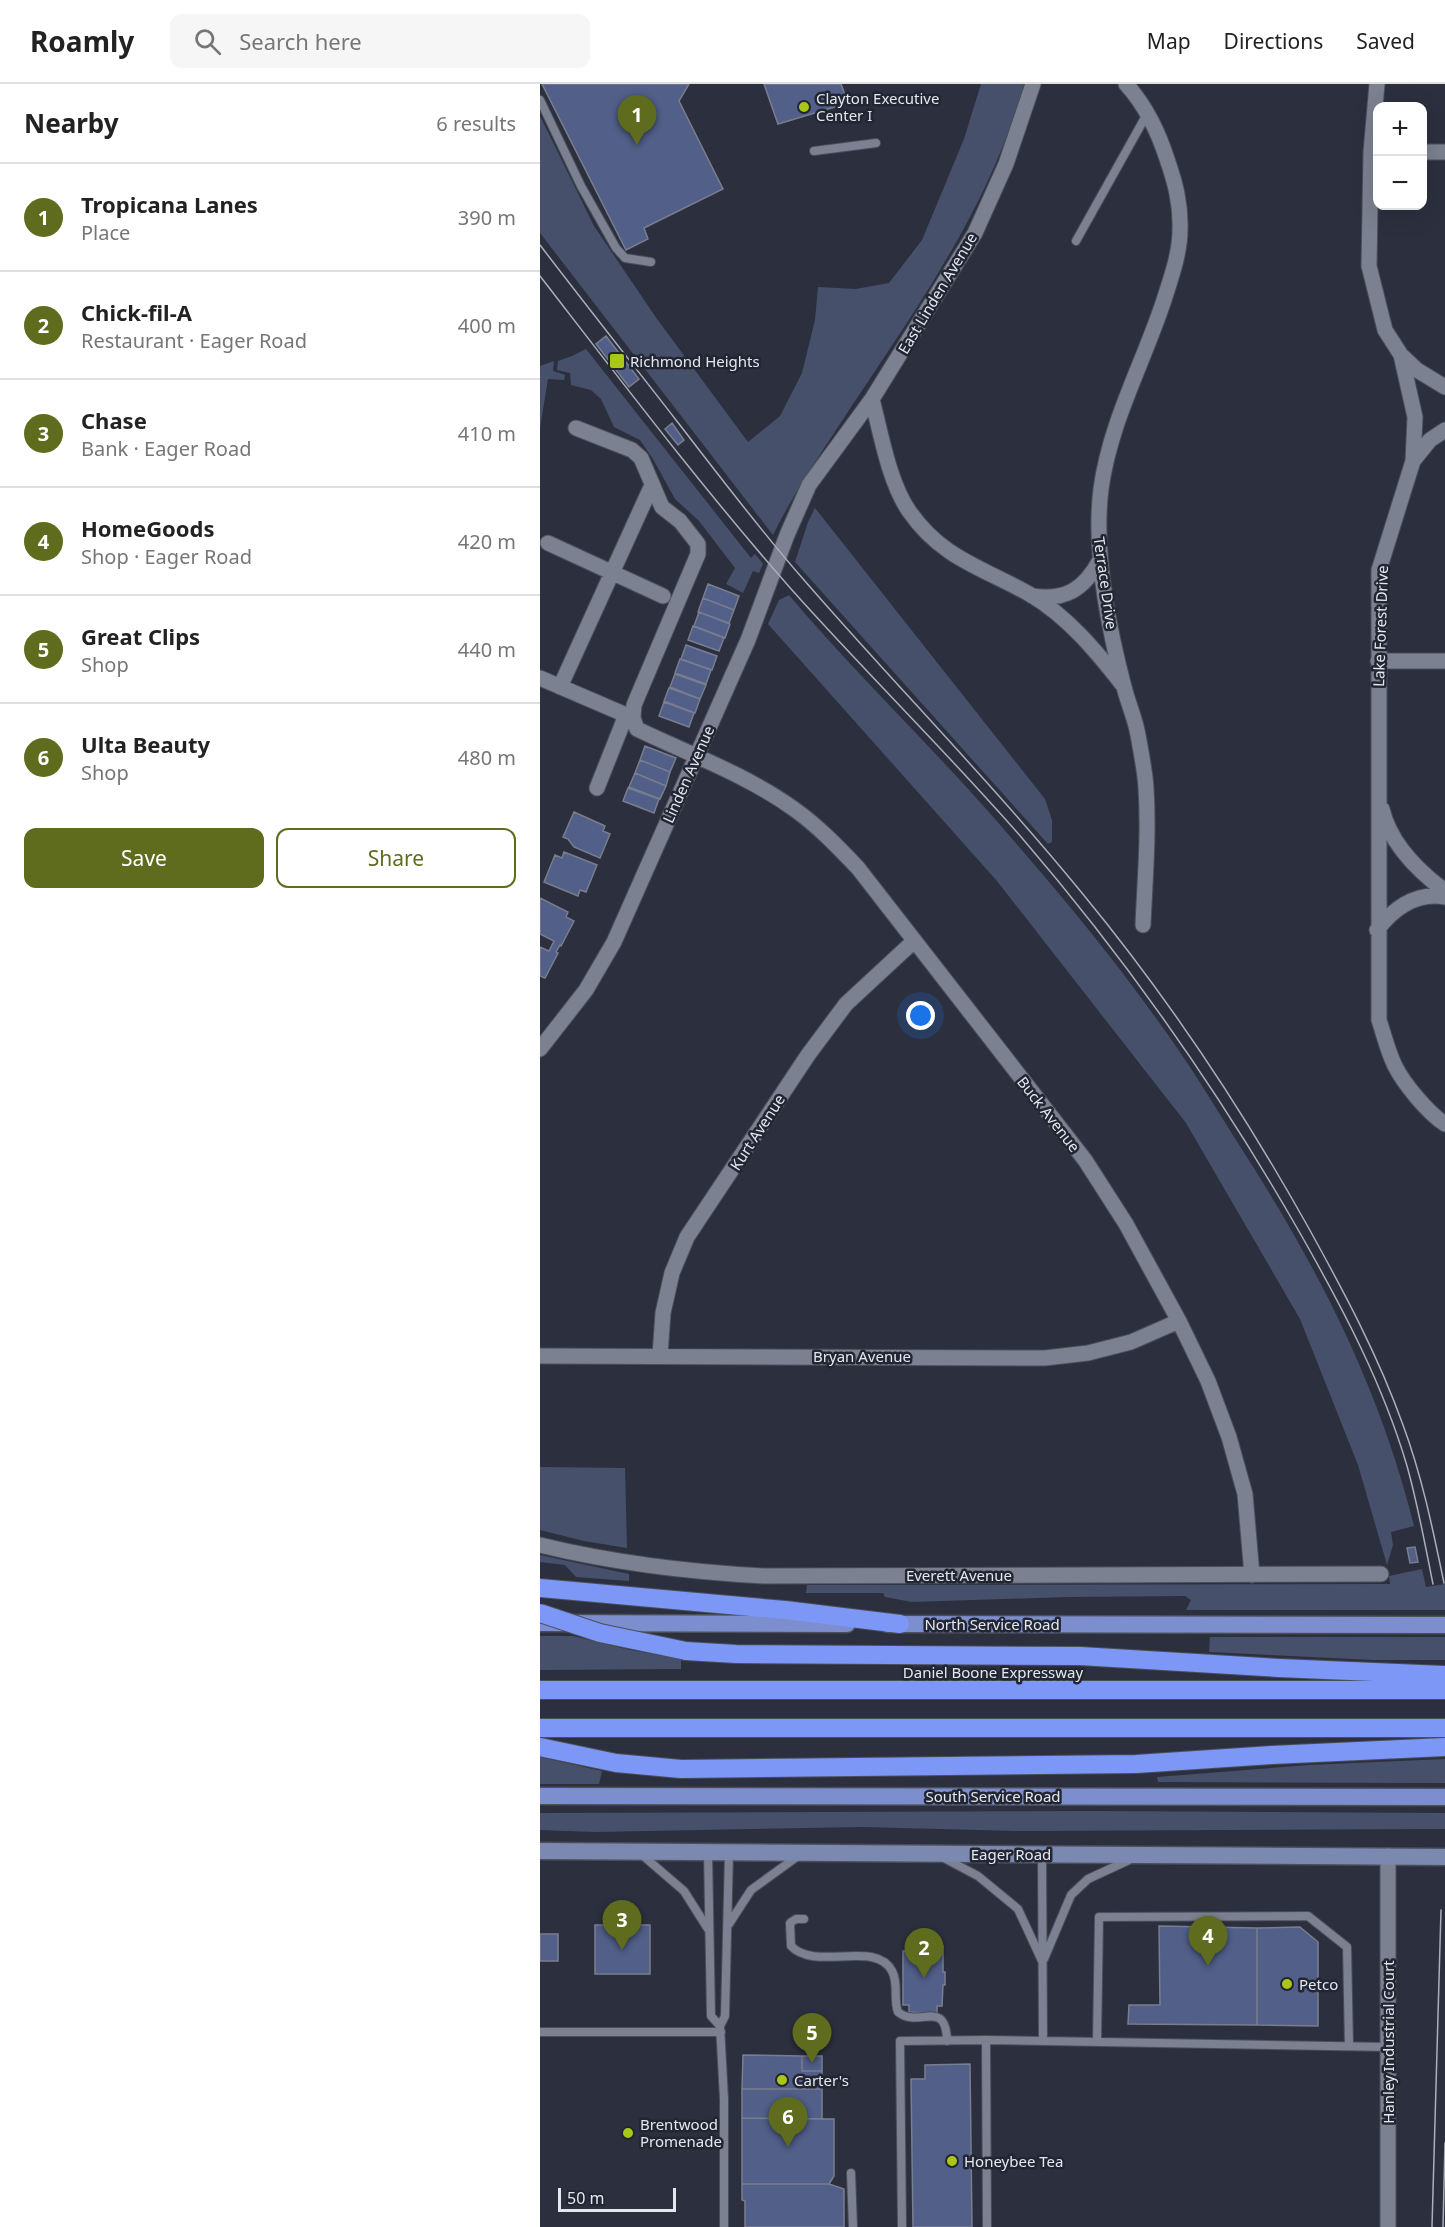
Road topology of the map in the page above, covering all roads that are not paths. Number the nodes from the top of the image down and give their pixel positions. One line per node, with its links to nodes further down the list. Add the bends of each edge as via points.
1 (1033, 84): 16 (street, East Linden Avenue, via 1006,164 975,233)
2 (1125, 84): 6 (street, Terrace Drive)
3 (1377, 84): 5 (street, Lake Forest Drive)
4 (540, 100): 13 (lane, via 616,248 625,258)
5 (1376, 102)
6 (1147, 114): 12 (lane); 23 (street, Terrace Drive, via 1178,190 1180,231 1173,274 1108,448 1097,539)
7 (876, 143): 8 (lane)
8 (814, 151)
9 (1427, 152): 10 (street)
10 (1445, 152)
11 (1374, 156): 14 (street, Lake Forest Drive, via 1369,266 1385,330)
12 (1076, 241)
13 (651, 262)
14 (1401, 355): 15 (street); 19 (street, Lake Forest Drive, via 1415,417)
15 (1445, 387)
16 (872, 399): 21 (street, East Linden Avenue); 26 (street, via 895,483 922,528 960,560)
17 (576, 428): 20 (street, via 632,450 641,458)
18 (1445, 430): 19 (street, via 1430,440)
19 (1413, 461): 27 (street, Lake Forest Drive, via 1379,570)
20 (652, 485): 24 (street); 32 (street, via 662,507 693,535 698,554)
21 (809, 485): 33 (street, Linden Avenue, via 748,640)
22 (548, 543): 24 (street)
23 (1100, 560): 26 (street, via 1084,583 1066,595); 31 (street, Terrace Drive)
24 (612, 573): 25 (street); 30 (street)
25 (663, 596)
26 (1032, 596): 31 (street, via 1062,617)
27 (1378, 661): 28 (street); 35 (street, Lake Forest Drive)
28 (1445, 661)
29 (540, 678): 30 (street, Buck Avenue)
30 (560, 687): 32 (street, Buck Avenue)
31 (1124, 687): 38 (street, Terrace Drive, via 1137,731 1146,786)
32 (629, 717): 33 (street, Buck Avenue, via 637,729); 34 (street)
33 (695, 757): 40 (street, Buck Avenue, via 754,784 822,831 858,868); 41 (street, Linden Avenue, via 614,942 586,990)
34 (597, 788)
35 (1378, 788): 36 (street, via 1385,820 1396,843); 39 (street, Lake Forest Drive)
36 (1445, 891)
37 (1445, 897): 39 (street, via 1419,897 1389,915)
38 (1143, 925)
39 (1377, 930): 42 (street, Lake Forest Drive, via 1379,1020 1396,1067 1417,1097)
40 (914, 941): 43 (street, Buck Avenue, via 1085,1160 1126,1224); 44 (street, Kurt Avenue, via 846,1004 687,1237 672,1273 663,1313)
41 (540, 1049)
42 (1445, 1124)
43 (1179, 1321): 44 (street, Bryan Avenue, via 1120,1345 1045,1358); 48 (street, Buck Avenue, via 1229,1437 1245,1494)
44 (660, 1355): 45 (street, Bryan Avenue)
45 (540, 1356)
46 (540, 1545): 48 (street, Everett Avenue, via 637,1564 764,1576)
47 (1381, 1574): 48 (street, Everett Avenue)
48 (1252, 1575)
49 (540, 1588): 52 (highway)
50 (540, 1613): 54 (highway, bridge, via 600,1633 686,1651 1080,1656)
51 (540, 1623): 52 (main road, North Service Road)
52 (900, 1624): 53 (main road, North Service Road)
53 (1445, 1625)
54 (1445, 1675)
55 (540, 1689): 56 (highway, Daniel Boone Expressway)
56 (1445, 1690)
57 (540, 1728): 58 (highway)
58 (1445, 1728)
59 (540, 1747): 60 (highway, via 616,1763 681,1769 1100,1765)
60 (1445, 1747)
61 (540, 1796): 62 (main road, South Service Road)
62 (1445, 1797)
63 (540, 1851): 64 (main road, Eager Road)
64 (576, 1853): 65 (main road, Eager Road); 74 (main road, Eager Road)
65 (640, 1853): 66 (main road, Eager Road); 77 (lane, via 684,1891)
66 (708, 1853): 67 (main road, Eager Road); 77 (lane)
67 (729, 1853): 68 (main road, Eager Road); 76 (lane)
68 (802, 1853): 69 (main road, Eager Road); 76 (lane, via 751,1890)
69 (935, 1853): 70 (main road, Eager Road); 78 (lane, via 978,1876 1018,1909)
70 (1042, 1854): 71 (main road, Eager Road); 78 (lane)
71 (1139, 1855): 72 (main road, Eager Road); 78 (lane, via 1088,1879 1071,1895)
72 (1388, 1856): 73 (main road, Eager Road); 86 (street, Hanley Industrial Court)
73 (1445, 1857)
74 (540, 1862)
75 (804, 1919): 82 (lane, via 790,1923 791,1946 796,1951 807,1957 870,1957 884,1961 896,1980 898,2012 941,2019 947,2026)
76 (728, 1925): 79 (lane, via 725,2016)
77 (709, 1931): 79 (lane, via 711,2016)
78 (1043, 1964): 83 (lane)
79 (720, 2029): 80 (lane); 88 (lane)
80 (540, 2032)
81 (986, 2040): 82 (lane); 83 (lane); 91 (lane)
82 (947, 2041): 90 (lane, via 900,2041)
83 (1043, 2041): 84 (lane)
84 (1097, 2041): 85 (lane); 85 (lane, via 1099,1917 1308,1916 1347,1947)
85 (1349, 2046): 86 (lane)
86 (1388, 2047): 92 (street, Hanley Industrial Court)
87 (851, 2173): 89 (lane)
88 (724, 2227)
89 (853, 2227)
90 (902, 2227)
91 (987, 2227)
92 (1388, 2227)

